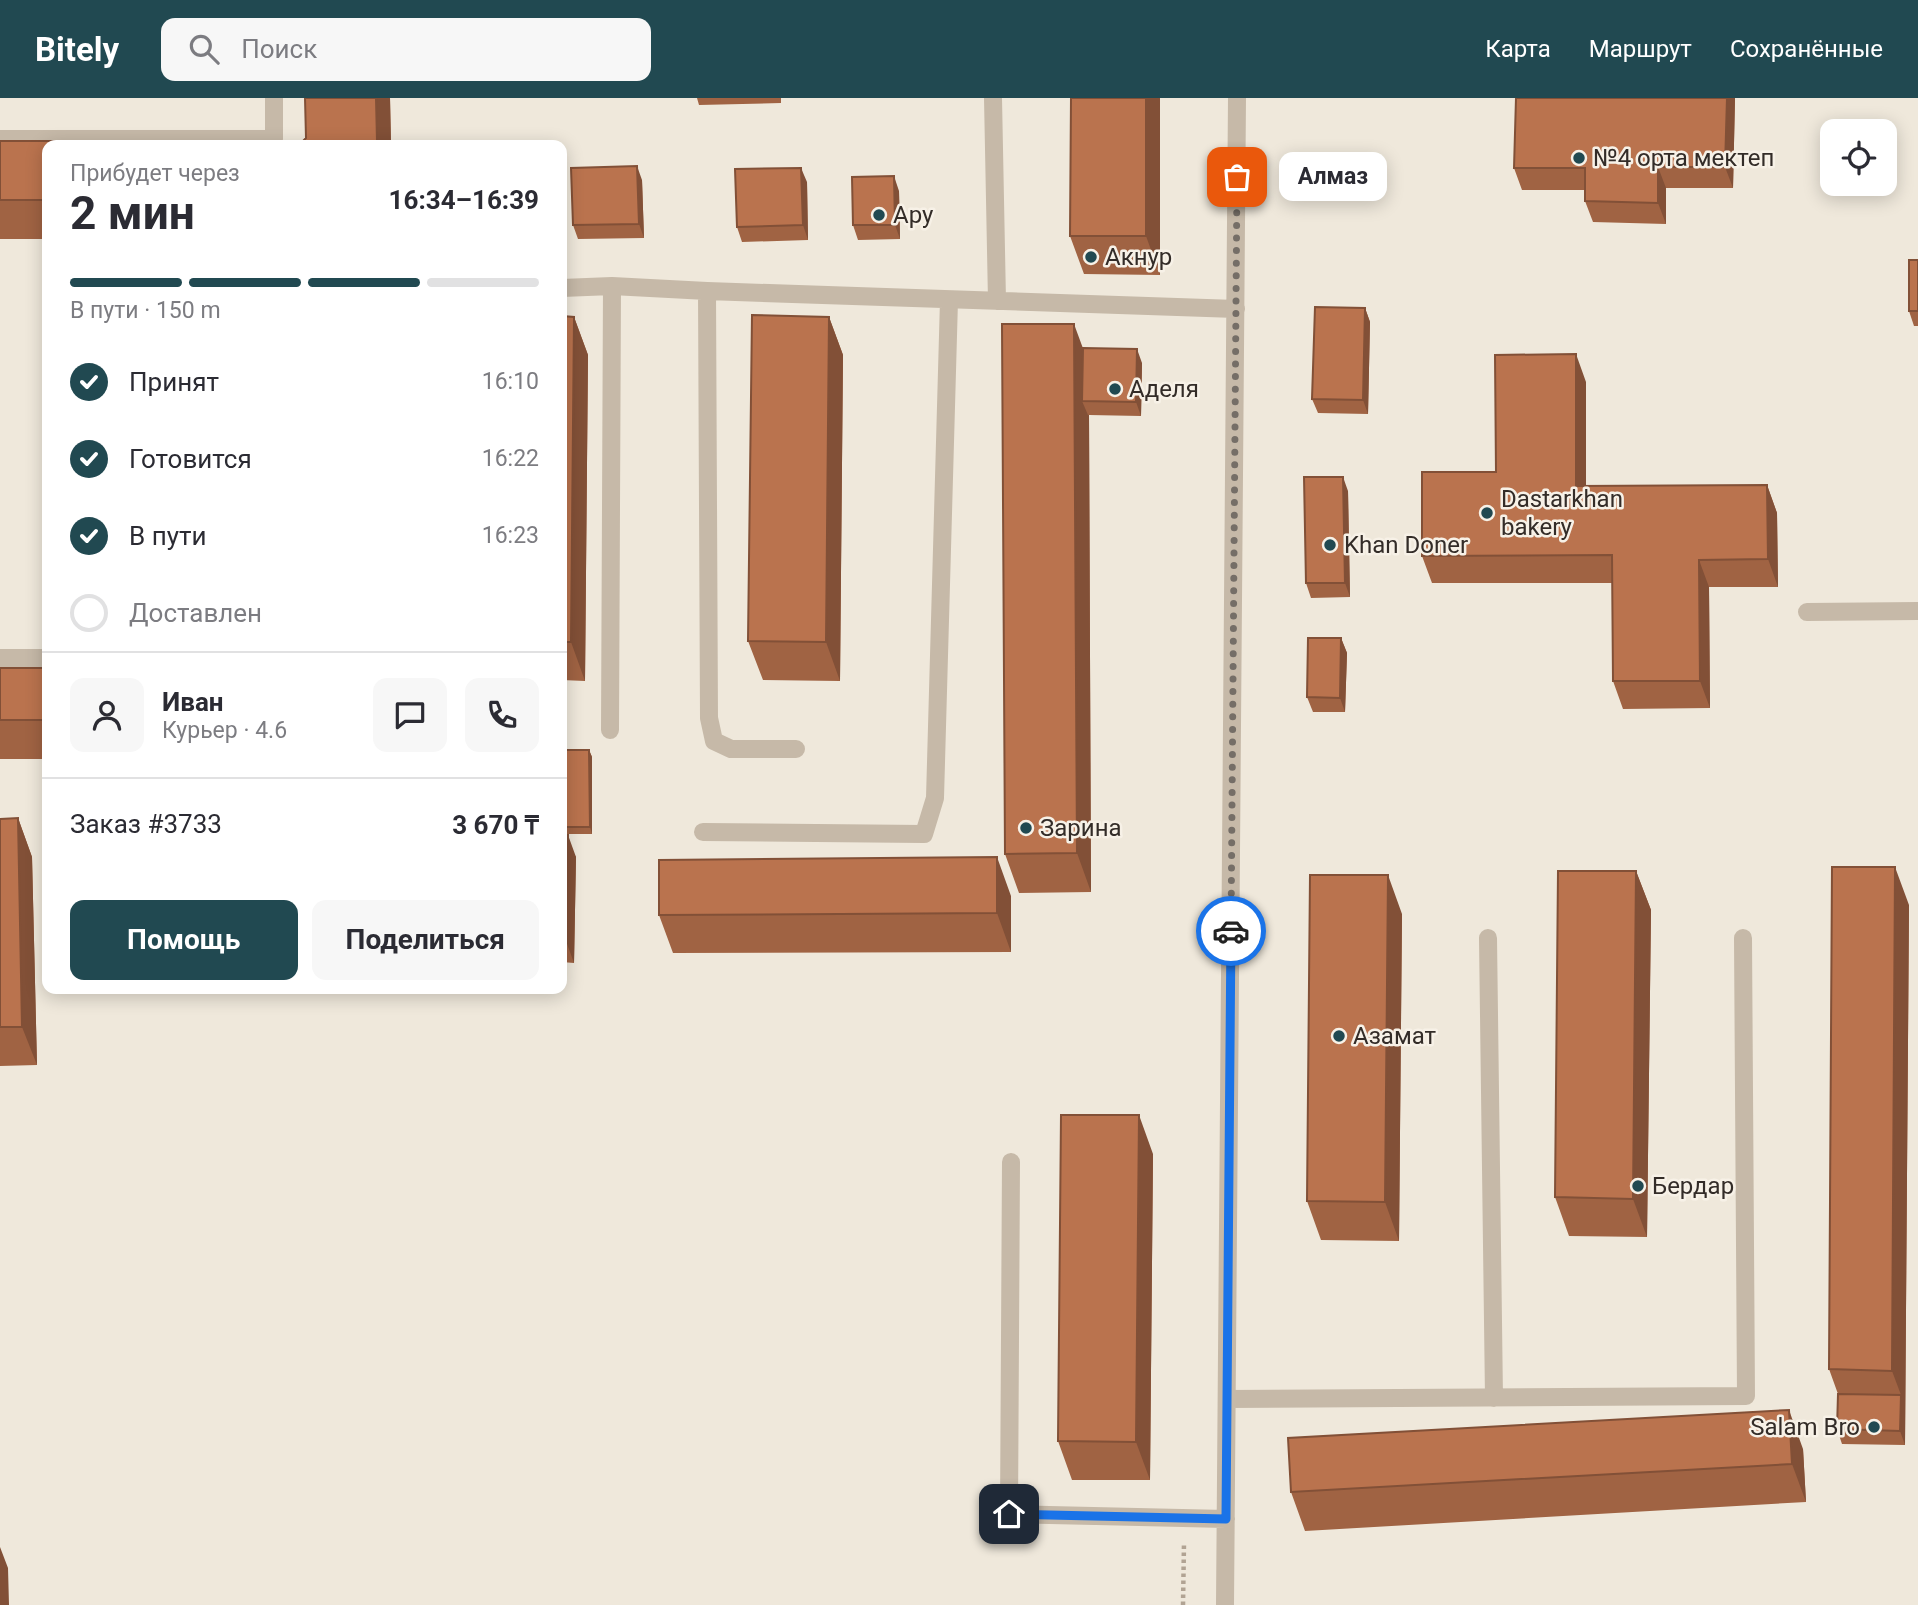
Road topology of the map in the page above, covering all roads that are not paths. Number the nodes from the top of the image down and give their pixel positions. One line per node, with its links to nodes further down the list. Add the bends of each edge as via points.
1 (274, 98): 4 (street, via 274,139)
2 (993, 98): 9 (street)
3 (1237, 98): 10 (street)
4 (0, 139)
5 (612, 286): 6 (street); 7 (street); 15 (street)
6 (567, 288)
7 (707, 291): 8 (street); 16 (street, via 709,718 714,741 731,749)
8 (949, 300): 9 (street); 17 (street, via 935,798 925,834)
9 (997, 301): 10 (street)
10 (1236, 309): 22 (street)
11 (1918, 611): 12 (street)
12 (1807, 612)
13 (0, 658): 14 (street)
14 (42, 659)
15 (610, 730)
16 (796, 749)
17 (703, 832)
18 (1488, 938): 21 (street)
19 (1743, 938): 21 (street, via 1746,1396)
20 (1011, 1163): 23 (street, via 1009,1514)
21 (1494, 1398): 22 (street)
22 (1227, 1399): 23 (street)
23 (1226, 1519): 24 (street)
24 (1226, 1605)

